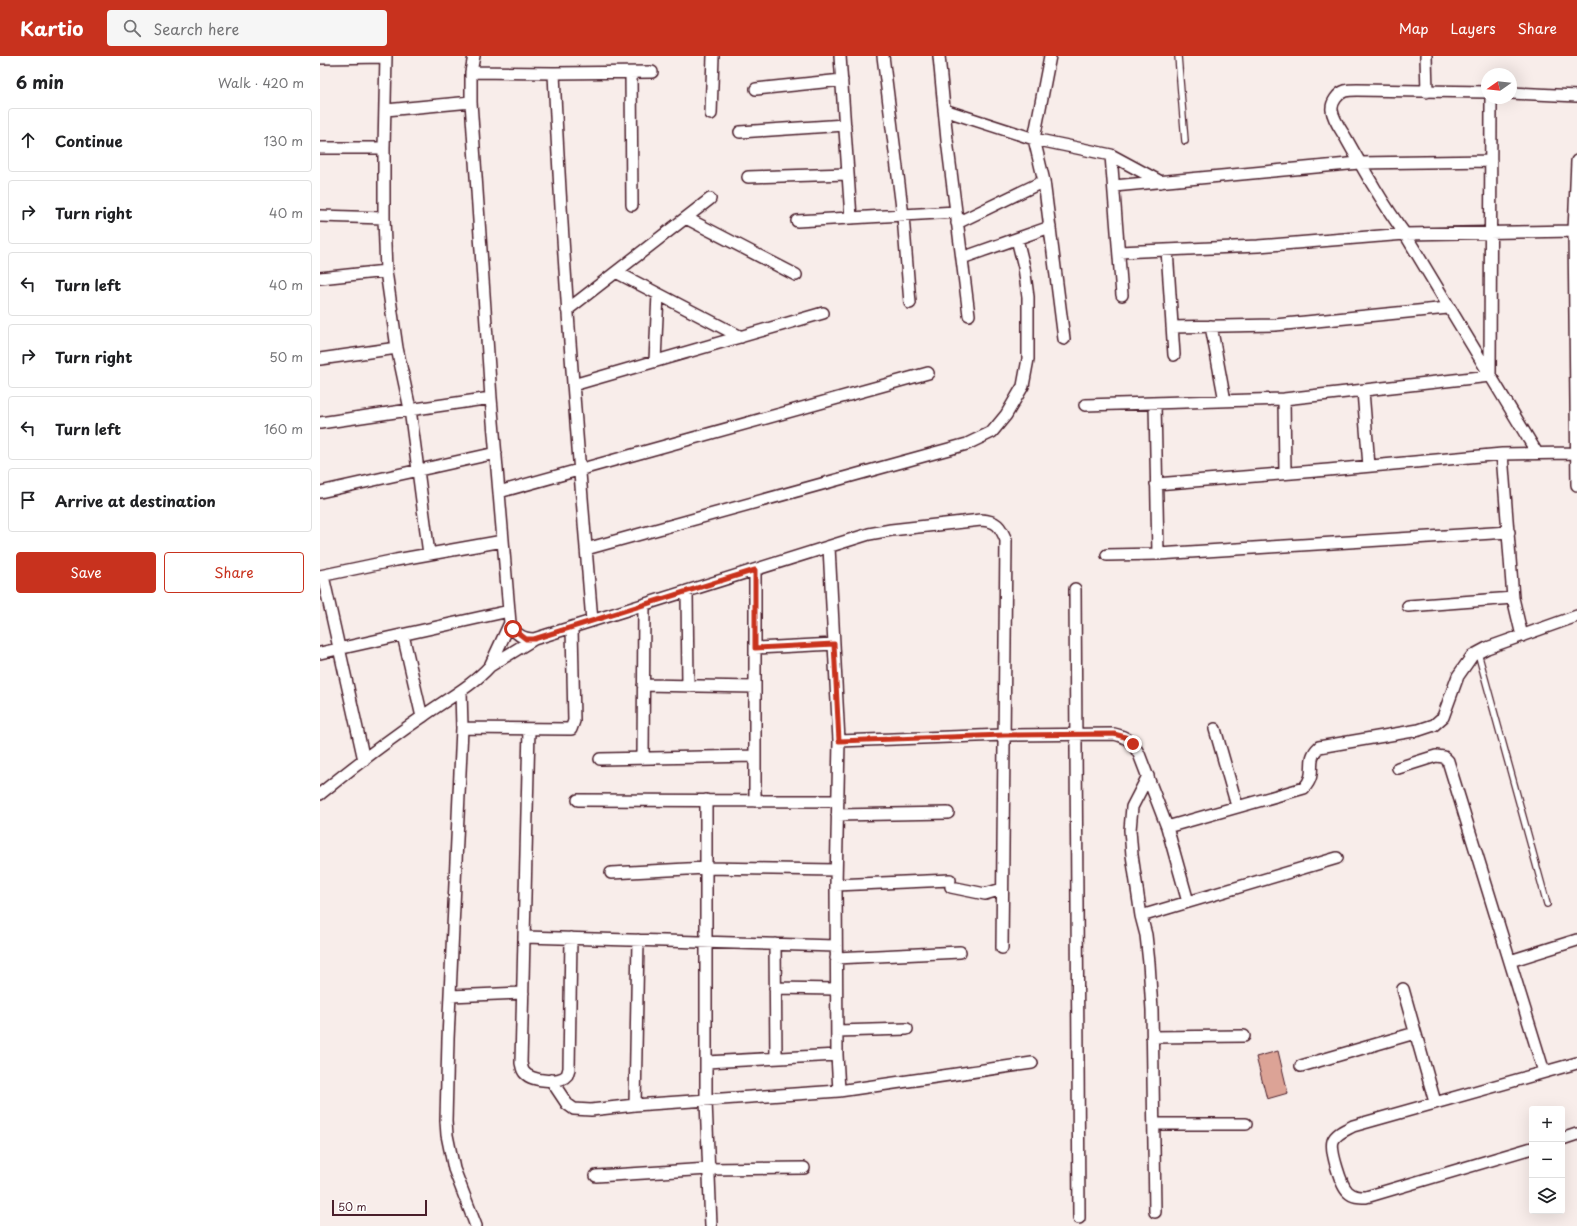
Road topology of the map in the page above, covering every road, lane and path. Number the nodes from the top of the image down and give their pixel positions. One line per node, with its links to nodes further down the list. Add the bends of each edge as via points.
1 (386, 56): 10 (street); 23 (street)
2 (474, 56): 11 (street)
3 (713, 56): 25 (street)
4 (840, 56): 15 (street)
5 (883, 56): 46 (street)
6 (939, 56): 24 (street)
7 (1050, 56): 28 (street)
8 (1178, 56): 29 (lane)
9 (1426, 56): 17 (street)
10 (320, 58)
11 (471, 72): 14 (street); 21 (street)
12 (631, 72): 13 (street); 14 (street); 43 (street)
13 (652, 72)
14 (554, 74): 68 (street)
15 (842, 80): 16 (street); 26 (street)
16 (756, 89)
17 (1427, 92): 18 (street); 35 (street, via 1357,90 1344,91 1337,97 1333,102 1333,114)
18 (1481, 92)
19 (1517, 93): 20 (street)
20 (1577, 96)
21 (471, 102): 23 (street); 83 (street)
22 (1492, 104): 33 (street)
23 (386, 110): 31 (street)
24 (944, 110): 28 (street); 44 (street)
25 (711, 114)
26 (845, 125): 27 (street); 36 (street)
27 (740, 132)
28 (1034, 139): 32 (street); 38 (street)
29 (1185, 141)
30 (320, 148): 31 (street)
31 (384, 148): 47 (street)
32 (1111, 155): 39 (street); 40 (street)
33 (1491, 161): 35 (street); 54 (street)
34 (1577, 161): 41 (street)
35 (1359, 163): 39 (street); 55 (street)
36 (848, 174): 37 (street); 49 (street)
37 (748, 177)
38 (1044, 181): 51 (street); 52 (street)
39 (1161, 182): 40 (street)
40 (1114, 186): 58 (street)
41 (1576, 195): 53 (street)
42 (710, 199): 48 (street)
43 (632, 205)
44 (956, 212): 46 (street); 51 (street)
45 (320, 216): 47 (street)
46 (903, 216): 49 (street); 66 (street)
47 (384, 218): 60 (street)
48 (686, 218): 61 (street); 62 (street)
49 (851, 218): 50 (street)
50 (797, 221)
51 (957, 223): 59 (street)
52 (1050, 227): 56 (street); 74 (street)
53 (1574, 231): 54 (street); 92 (street)
54 (1491, 233): 55 (street); 80 (street)
55 (1405, 234): 57 (street, via 1258,246); 67 (street)
56 (1017, 239): 59 (street); 105 (street, via 1028,297 1028,359 1023,386 1006,415 992,432 967,444)
57 (1168, 250): 58 (street); 72 (street)
58 (1119, 252): 65 (street)
59 (962, 258): 70 (street)
60 (386, 271): 63 (street); 75 (street)
61 (616, 272): 64 (street); 68 (street)
62 (796, 274)
63 (320, 278)
64 (658, 294): 73 (street); 78 (street)
65 (1122, 295)
66 (910, 303)
67 (1448, 308): 71 (street, via 1275,326); 80 (street)
68 (567, 310): 81 (street)
69 (823, 313): 73 (street)
70 (969, 314)
71 (1211, 326): 72 (street); 85 (street)
72 (1172, 327): 76 (street)
73 (740, 337): 78 (street)
74 (1064, 339)
75 (397, 348): 77 (street); 88 (street)
76 (1174, 355)
77 (320, 359)
78 (655, 361): 81 (street)
79 (928, 373): 96 (street)
80 (1490, 376): 82 (street); 90 (street)
81 (573, 385): 96 (street)
82 (1363, 391): 84 (street); 94 (street)
83 (491, 398): 88 (street); 91 (street)
84 (1284, 399): 85 (street); 97 (street)
85 (1225, 401): 86 (street)
86 (1155, 404): 87 (street); 98 (street)
87 (1085, 405)
88 (410, 409): 89 (street); 95 (street)
89 (320, 423)
90 (1537, 452): 92 (street); 93 (street)
91 (496, 453): 95 (street); 101 (street)
92 (1577, 453): 99 (street)
93 (1502, 454): 94 (street); 102 (street)
94 (1369, 466): 97 (street)
95 (418, 470): 100 (street); 106 (street)
96 (580, 470): 101 (street); 105 (street)
97 (1285, 474): 98 (street)
98 (1156, 484): 107 (street)
99 (1577, 485)
100 (320, 492)
101 (499, 492): 103 (street)
102 (1509, 532): 107 (street); 113 (street)
103 (503, 541): 106 (street); 116 (street)
104 (829, 547): 109 (street); 124 (street); 139 (street, via 891,530 981,520 991,521 1002,529 1006,540)
105 (586, 549): 118 (street)
106 (429, 554): 110 (street)
107 (1158, 554): 108 (street)
108 (1107, 555)
109 (755, 570): 112 (street); 125 (street)
110 (321, 576): 126 (street)
111 (1075, 589): 138 (street)
112 (687, 591): 114 (street); 131 (street)
113 (1513, 598): 115 (street); 122 (street)
114 (644, 605): 118 (street); 130 (street)
115 (1408, 606)
116 (509, 611): 119 (street); 121 (street)
117 (1577, 616): 122 (street)
118 (592, 621): 120 (street)
119 (510, 623): 123 (street, via 519,635 526,639); 129 (street)
120 (572, 628): 123 (street); 136 (street, via 573,726 564,730)
121 (403, 635): 126 (street); 134 (street)
122 (1522, 636): 128 (street)
123 (534, 639): 129 (street)
124 (834, 644): 125 (street); 140 (street)
125 (755, 648): 132 (street)
126 (339, 649): 127 (street); 144 (street)
127 (320, 653)
128 (1478, 653): 152 (street, via 1472,656 1458,676 1443,717 1434,725 1419,730 1319,747 1313,752 1310,782 1304,788); 163 (lane)
129 (490, 666): 133 (street)
130 (643, 685): 131 (street); 142 (street)
131 (688, 686): 132 (street)
132 (755, 687): 141 (street)
133 (461, 691): 134 (street); 135 (street)
134 (422, 717): 144 (street)
135 (462, 728): 136 (street); 180 (street)
136 (529, 729): 165 (street)
137 (1215, 729): 152 (street)
138 (1076, 734): 139 (street); 146 (street, via 1114,734 1125,737 1139,754); 207 (street)
139 (1004, 735): 140 (street); 161 (street)
140 (839, 741): 151 (street)
141 (755, 756): 142 (street); 150 (street)
142 (643, 758): 143 (street)
143 (600, 759)
144 (364, 760): 147 (street)
145 (1398, 768): 175 (street, via 1436,756 1444,757 1448,761)
146 (1148, 776): 155 (street); 164 (street, via 1132,807 1131,819 1132,855)
147 (320, 794)
148 (578, 800): 149 (street)
149 (706, 800): 150 (street); 157 (street)
150 (755, 801): 151 (street)
151 (838, 801): 154 (street)
152 (1237, 806): 155 (street)
153 (948, 814): 154 (street)
154 (837, 815): 158 (street)
155 (1167, 827): 162 (street)
156 (1337, 858): 162 (street)
157 (706, 868): 158 (street); 159 (street); 169 (street)
158 (836, 870): 160 (street)
159 (611, 873)
160 (836, 885): 161 (street, via 951,884 985,894); 171 (street)
161 (1002, 889): 172 (street)
162 (1188, 902): 164 (street)
163 (1547, 904)
164 (1141, 916): 185 (street, via 1149,963)
165 (525, 936): 166 (street); 179 (street)
166 (571, 938): 167 (street); 193 (street, via 568,1069 566,1076 560,1080)
167 (638, 940): 169 (street); 197 (street)
168 (1577, 940): 175 (street)
169 (706, 941): 170 (street); 188 (street)
170 (775, 944): 171 (street); 176 (street)
171 (836, 946): 174 (street)
172 (1002, 948)
173 (960, 952): 174 (street)
174 (836, 958): 177 (street)
175 (1510, 961): 192 (street)
176 (775, 988): 177 (street); 187 (street)
177 (836, 989): 182 (street)
178 (1403, 989): 183 (street)
179 (523, 993): 180 (street); 193 (street, via 523,1071 535,1079)
180 (450, 996): 208 (street, via 447,1135 454,1169)
181 (907, 1029): 182 (street)
182 (837, 1031): 186 (street)
183 (1416, 1033): 191 (street); 196 (street)
184 (1244, 1036): 185 (street)
185 (1152, 1037): 198 (street)
186 (837, 1055): 187 (street); 194 (street)
187 (776, 1058): 188 (street)
188 (706, 1062): 195 (street)
189 (1032, 1063): 194 (street)
190 (1577, 1063): 192 (street)
191 (1301, 1066)
192 (1544, 1072): 196 (street)
193 (551, 1080): 197 (street, via 567,1104 574,1109 591,1110)
194 (839, 1091): 195 (street)
195 (706, 1101): 197 (street); 204 (street)
196 (1435, 1102): 202 (street, via 1353,1126 1341,1132 1333,1142 1332,1150 1343,1186 1348,1193 1356,1197 1366,1197)
197 (635, 1105)
198 (1154, 1124): 199 (street); 206 (street)
199 (1246, 1124)
200 (1577, 1134): 201 (street)
201 (1565, 1138)
202 (1529, 1149)
203 (804, 1168): 204 (street)
204 (709, 1169): 205 (street); 209 (street)
205 (596, 1176)
206 (1155, 1212)
207 (1079, 1218)
208 (476, 1226)
209 (711, 1226)

